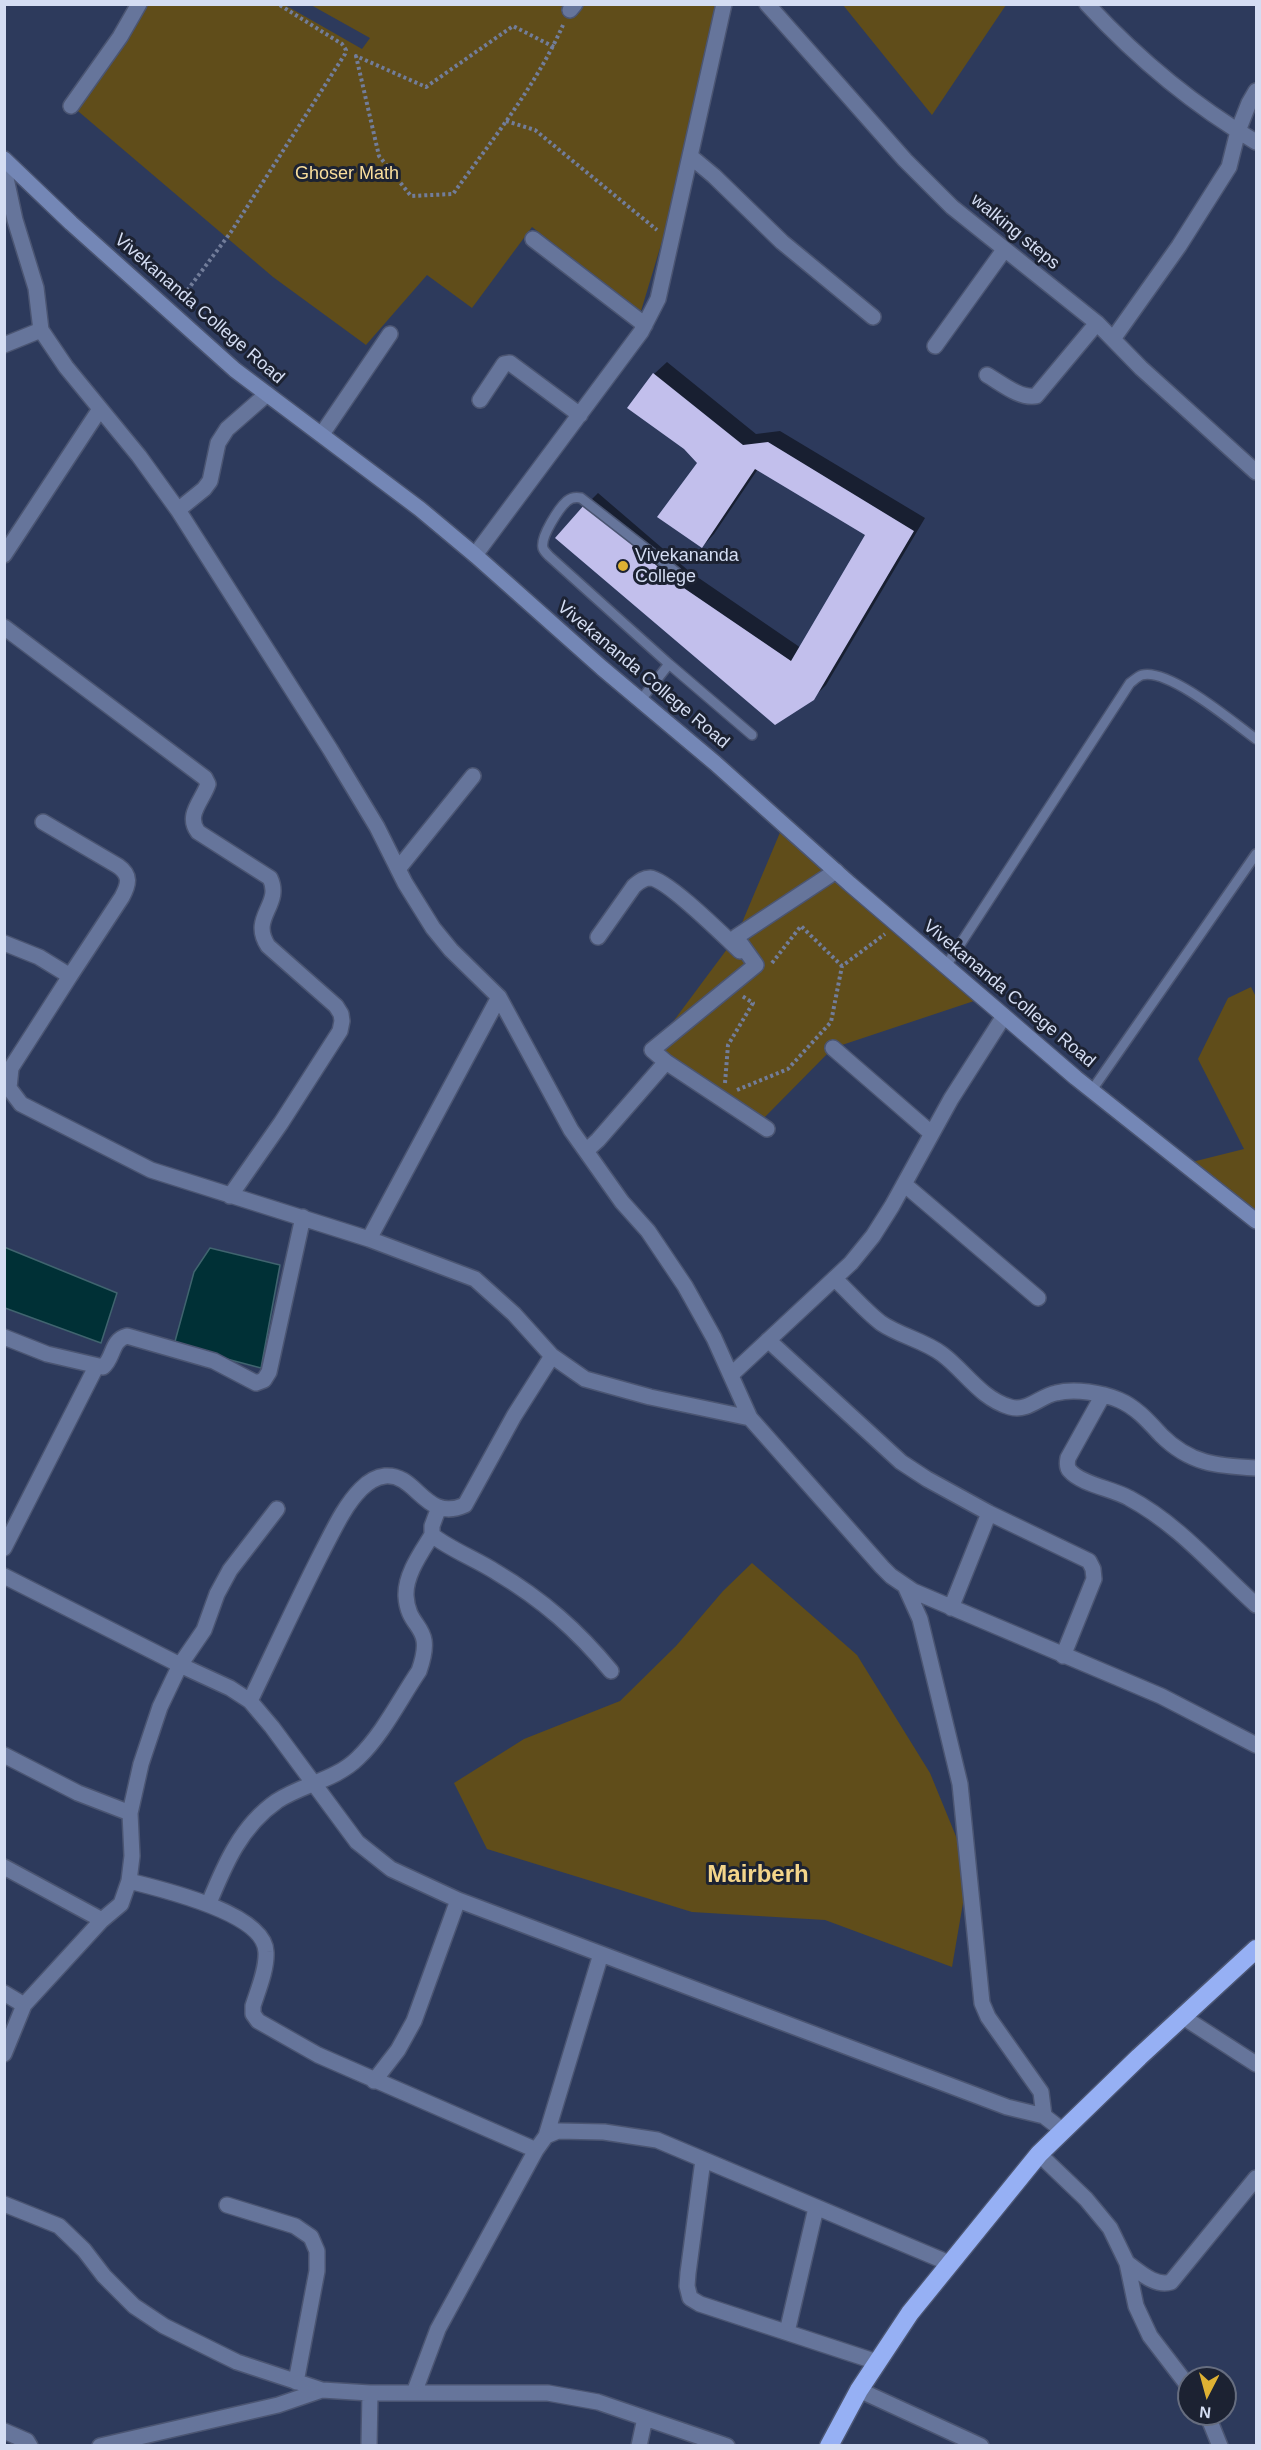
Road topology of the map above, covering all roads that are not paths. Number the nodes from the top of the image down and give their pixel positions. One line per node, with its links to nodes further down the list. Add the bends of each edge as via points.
1 (139, 4): 6 (street)
2 (724, 4): 9 (street)
3 (767, 4): 13 (street, walking steps, via 904,160)
4 (1087, 4): 7 (street, via 1149,65)
5 (1257, 91): 7 (street)
6 (72, 106)
7 (1238, 131): 8 (street); 19 (street, via 1229,166 1220,181)
8 (1257, 142)
9 (690, 156): 14 (street, via 782,242); 16 (street, via 658,299)
10 (4, 159): 23 (street, Vivekananda College Road, via 171,313)
11 (4, 169): 17 (street, via 36,288)
12 (533, 239): 16 (street)
13 (1004, 250): 15 (street, walking steps); 21 (street)
14 (873, 317)
15 (1097, 323): 19 (street, walking steps); 22 (street, via 1036,396 1023,395)
16 (645, 325): 26 (street)
17 (41, 330): 20 (street); 25 (street)
18 (390, 334): 27 (street)
19 (1113, 339): 28 (street, walking steps)
20 (4, 345)
21 (935, 346)
22 (987, 375)
23 (267, 394): 27 (street, Vivekananda College Road); 29 (street, via 227,429 218,443 210,481)
24 (480, 400): 26 (street, via 504,364 510,363)
25 (100, 409): 29 (street); 30 (street)
26 (580, 415): 31 (street)
27 (322, 434): 31 (street, Vivekananda College Road)
28 (1257, 472)
29 (178, 510): 41 (street, via 330,749)
30 (4, 555)
31 (475, 555): 35 (street, Vivekananda College Road)
32 (676, 572): 34 (lane, via 581,498 573,497 566,502 543,540 549,556)
33 (4, 627): 57 (street, via 205,778 207,784 195,809 193,826 270,878 273,896 261,924 262,936 341,1014 334,1039)
34 (669, 664): 35 (lane); 36 (lane)
35 (640, 701): 42 (street, Vivekananda College Road)
36 (752, 735)
37 (1257, 739): 45 (lane, via 1178,683 1142,675 1130,683)
38 (473, 776): 41 (street)
39 (43, 822): 47 (street, via 126,871 128,878 122,897)
40 (1257, 854): 52 (lane)
41 (398, 868): 48 (street, via 421,910 451,950)
42 (836, 871): 45 (street, Vivekananda College Road); 46 (street, via 736,937)
43 (598, 937): 46 (street, via 634,886 649,878 681,898)
44 (4, 943): 47 (street, via 39,957)
45 (946, 966): 49 (street, Vivekananda College Road)
46 (762, 967): 51 (street, via 729,987 652,1050)
47 (70, 976): 57 (street, via 11,1068 9,1088 21,1104 106,1149 151,1170)
48 (499, 997): 55 (street, via 555,1103); 60 (street)
49 (1004, 1016): 52 (street, Vivekananda College Road); 54 (street)
50 (833, 1048): 54 (street)
51 (666, 1062): 53 (street); 55 (street)
52 (1092, 1090): 59 (street, Vivekananda College Road)
53 (767, 1130)
54 (931, 1133): 56 (street)
55 (586, 1151): 67 (street, via 672,1267)
56 (904, 1184): 61 (street, via 873,1236); 62 (street)
57 (230, 1196): 58 (street)
58 (303, 1217): 60 (street); 66 (street, via 269,1372 264,1380 256,1383 214,1361 127,1336 115,1344 108,1363)
59 (1257, 1221)
60 (369, 1239): 65 (street, via 475,1279)
61 (835, 1279): 64 (street); 68 (street, via 881,1322 944,1356 972,1384 1010,1407 1023,1408 1058,1392)
62 (1038, 1298)
63 (4, 1337): 66 (street)
64 (768, 1340): 67 (street); 73 (street, via 901,1462)
65 (552, 1356): 69 (street, via 585,1378 650,1397); 71 (street, via 465,1505)
66 (96, 1367): 75 (street)
67 (732, 1374): 69 (street)
68 (1103, 1395): 70 (street, via 1142,1415 1188,1456 1224,1467); 78 (street, via 1068,1458 1070,1471 1130,1498 1161,1518)
69 (750, 1418): 77 (street, via 882,1567)
70 (1257, 1468)
71 (439, 1508): 74 (street); 83 (street, via 399,1479 387,1476 361,1490 321,1555)
72 (277, 1509): 81 (street, via 230,1570 204,1630)
73 (989, 1513): 79 (street); 80 (street, via 1089,1561 1094,1579)
74 (432, 1535): 82 (street, via 527,1590 567,1622); 86 (street, via 413,1569 406,1594 409,1613 426,1641 419,1671 359,1758)
75 (4, 1548)
76 (4, 1576): 81 (street)
77 (906, 1588): 79 (street); 101 (street, via 920,1619 960,1784 982,2003 1041,2092)
78 (1257, 1605)
79 (951, 1608): 80 (street)
80 (1063, 1656): 84 (street, via 1175,1702)
81 (180, 1665): 83 (street); 87 (street, via 160,1707)
82 (611, 1671)
83 (250, 1701): 86 (street)
84 (1257, 1745)
85 (4, 1755): 87 (street, via 78,1793)
86 (314, 1784): 90 (street, via 357,1842 391,1869); 91 (street, via 278,1801 244,1832 226,1861)
87 (130, 1813): 89 (street)
88 (4, 1867): 92 (street)
89 (129, 1881): 91 (street); 92 (street, via 120,1904)
90 (458, 1900): 94 (street); 100 (street, via 414,2021)
91 (209, 1903): 100 (street, via 262,1937 267,1952 253,2006 258,2021)
92 (102, 1920): 96 (street)
93 (1257, 1949): 97 (highway)
94 (601, 1954): 101 (street, via 1007,2107); 103 (street)
95 (4, 1993): 96 (street)
96 (24, 2005): 98 (street)
97 (1183, 2017): 99 (street); 102 (highway)
98 (4, 2054)
99 (1257, 2064)
100 (374, 2081): 104 (street)
101 (1044, 2116): 102 (street)
102 (1062, 2130): 105 (highway)
103 (546, 2136): 104 (street); 106 (street, via 574,2131 641,2136)
104 (537, 2150): 120 (street, via 438,2329)
105 (1039, 2154): 111 (highway); 112 (street, via 1110,2228)
106 (703, 2160): 110 (street); 113 (street, via 688,2273 690,2298)
107 (1257, 2178): 112 (street, via 1171,2282 1156,2282)
108 (4, 2204): 116 (street, via 58,2226 134,2307 164,2326 237,2362)
109 (227, 2205): 116 (street, via 295,2226 311,2236 317,2251 317,2271)
110 (816, 2208): 111 (street); 113 (street)
111 (949, 2263): 114 (highway)
112 (1127, 2263): 115 (street, via 1136,2306 1150,2336)
113 (787, 2332): 114 (street)
114 (877, 2362): 118 (highway)
115 (1177, 2371)
116 (296, 2382): 117 (street)
117 (322, 2390): 119 (street); 125 (street, via 278,2405)
118 (859, 2390): 129 (highway); 130 (street)
119 (370, 2393): 120 (street); 126 (street)
120 (414, 2393): 121 (street, via 548,2393 598,2402)
121 (645, 2418): 127 (street); 128 (street)
122 (1212, 2426): 131 (street)
123 (4, 2431): 124 (street)
124 (30, 2445)
125 (100, 2445)
126 (369, 2445)
127 (639, 2445)
128 (727, 2445)
129 (829, 2445)
130 (981, 2445)
131 (1220, 2445)

